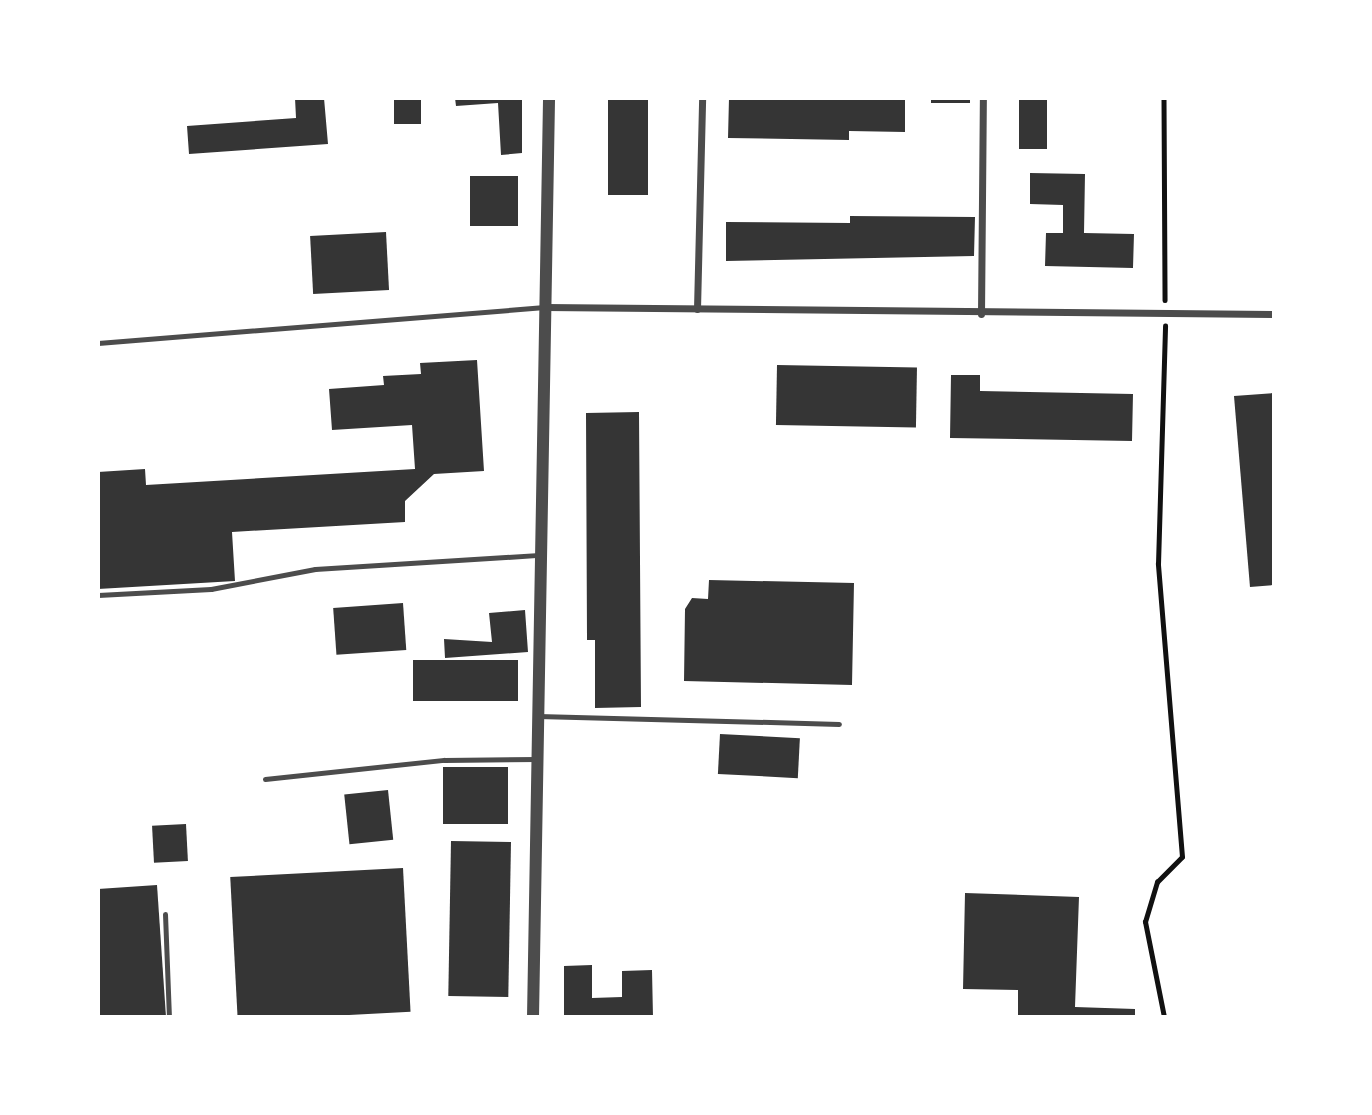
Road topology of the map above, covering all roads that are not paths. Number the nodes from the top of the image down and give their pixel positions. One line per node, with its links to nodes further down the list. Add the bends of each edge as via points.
1 (549, 98): 4 (street)
2 (702, 98): 5 (street)
3 (983, 98): 6 (street)
4 (545, 307): 5 (street); 8 (lane); 9 (street)
5 (697, 309): 6 (street)
6 (981, 314): 7 (street, via 1166,318)
7 (1274, 314)
8 (98, 343)
9 (541, 555): 10 (lane, via 315,569 211,589); 11 (street)
10 (98, 595)
11 (538, 716): 12 (lane); 13 (street)
12 (839, 724)
13 (537, 759): 14 (lane, via 443,760); 17 (street)
14 (265, 779)
15 (165, 914): 16 (lane)
16 (169, 1017)
17 (533, 1017)

